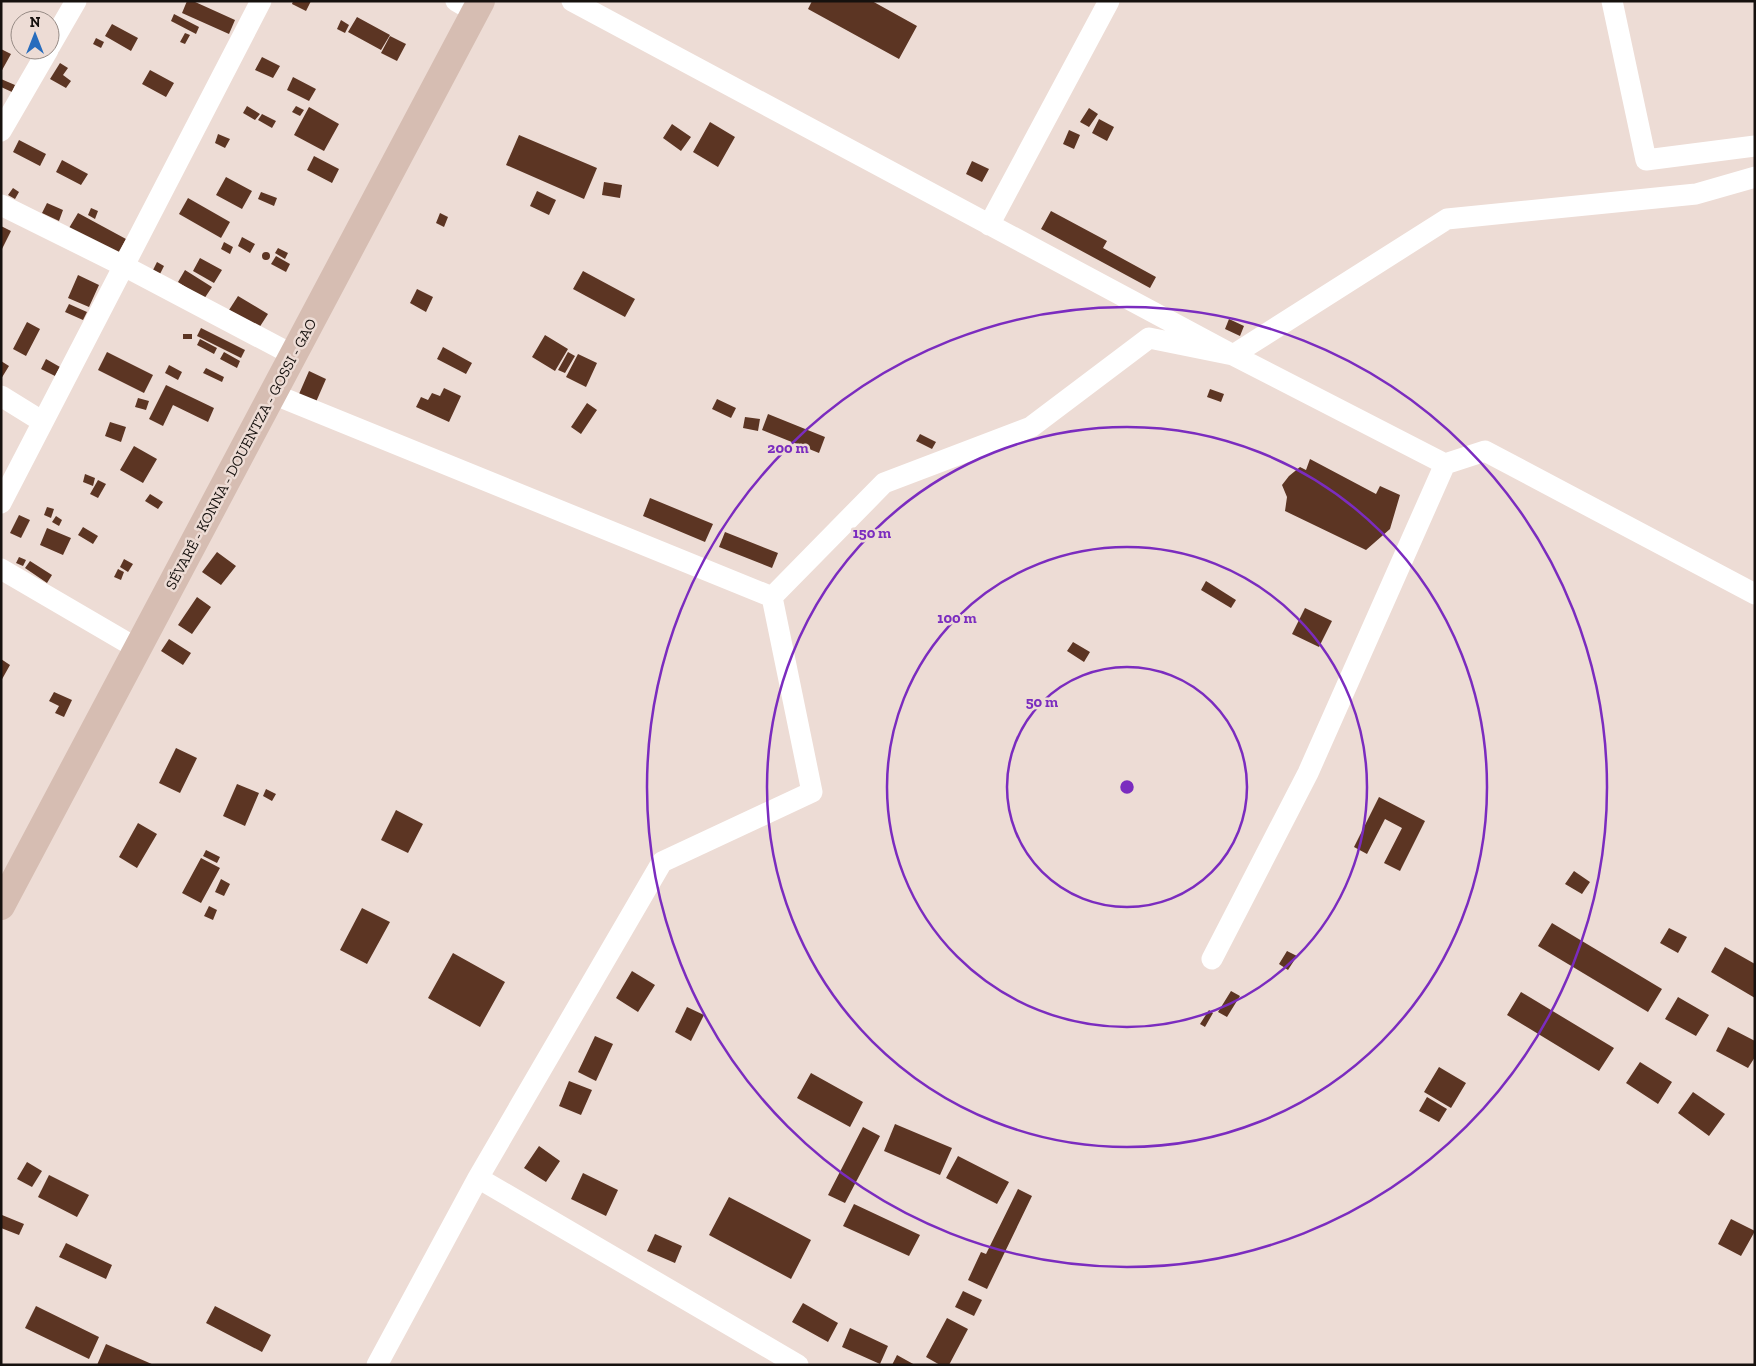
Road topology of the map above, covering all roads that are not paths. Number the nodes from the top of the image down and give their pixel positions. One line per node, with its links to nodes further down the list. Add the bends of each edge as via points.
1 (76, 1): 7 (street)
2 (261, 1): 14 (street)
3 (572, 1): 13 (street)
4 (1109, 1): 13 (street)
5 (1612, 1): 10 (street, via 1646,160)
6 (470, 5): 15 (main road, SÉVARÉ - KONNA - DOUENTZA - GOSSI - GAO)
7 (60, 29)
8 (42, 60): 9 (street)
9 (1, 131)
10 (1755, 146)
11 (1755, 177): 16 (street, via 1696,194 1447,219)
12 (1, 205): 14 (street)
13 (989, 224): 16 (street)
14 (124, 266): 15 (street); 19 (street)
15 (294, 355): 17 (main road, SÉVARÉ - KONNA - DOUENTZA - GOSSI - GAO)
16 (1233, 355): 20 (street); 24 (street, via 1149,338 1031,427 884,483)
17 (273, 394): 24 (street); 25 (main road, SÉVARÉ - KONNA - DOUENTZA - GOSSI - GAO)
18 (1, 396): 19 (street)
19 (43, 422): 21 (street)
20 (1445, 464): 23 (street, via 1485,451); 27 (street, via 1308,773)
21 (1, 503)
22 (1, 569): 25 (street)
23 (1755, 594)
24 (772, 597): 28 (street, via 812,792 662,862)
25 (138, 649): 26 (main road, SÉVARÉ - KONNA - DOUENTZA - GOSSI - GAO)
26 (4, 892)
27 (1212, 959)
28 (478, 1178): 29 (street); 30 (street)
29 (377, 1365)
30 (798, 1365)

